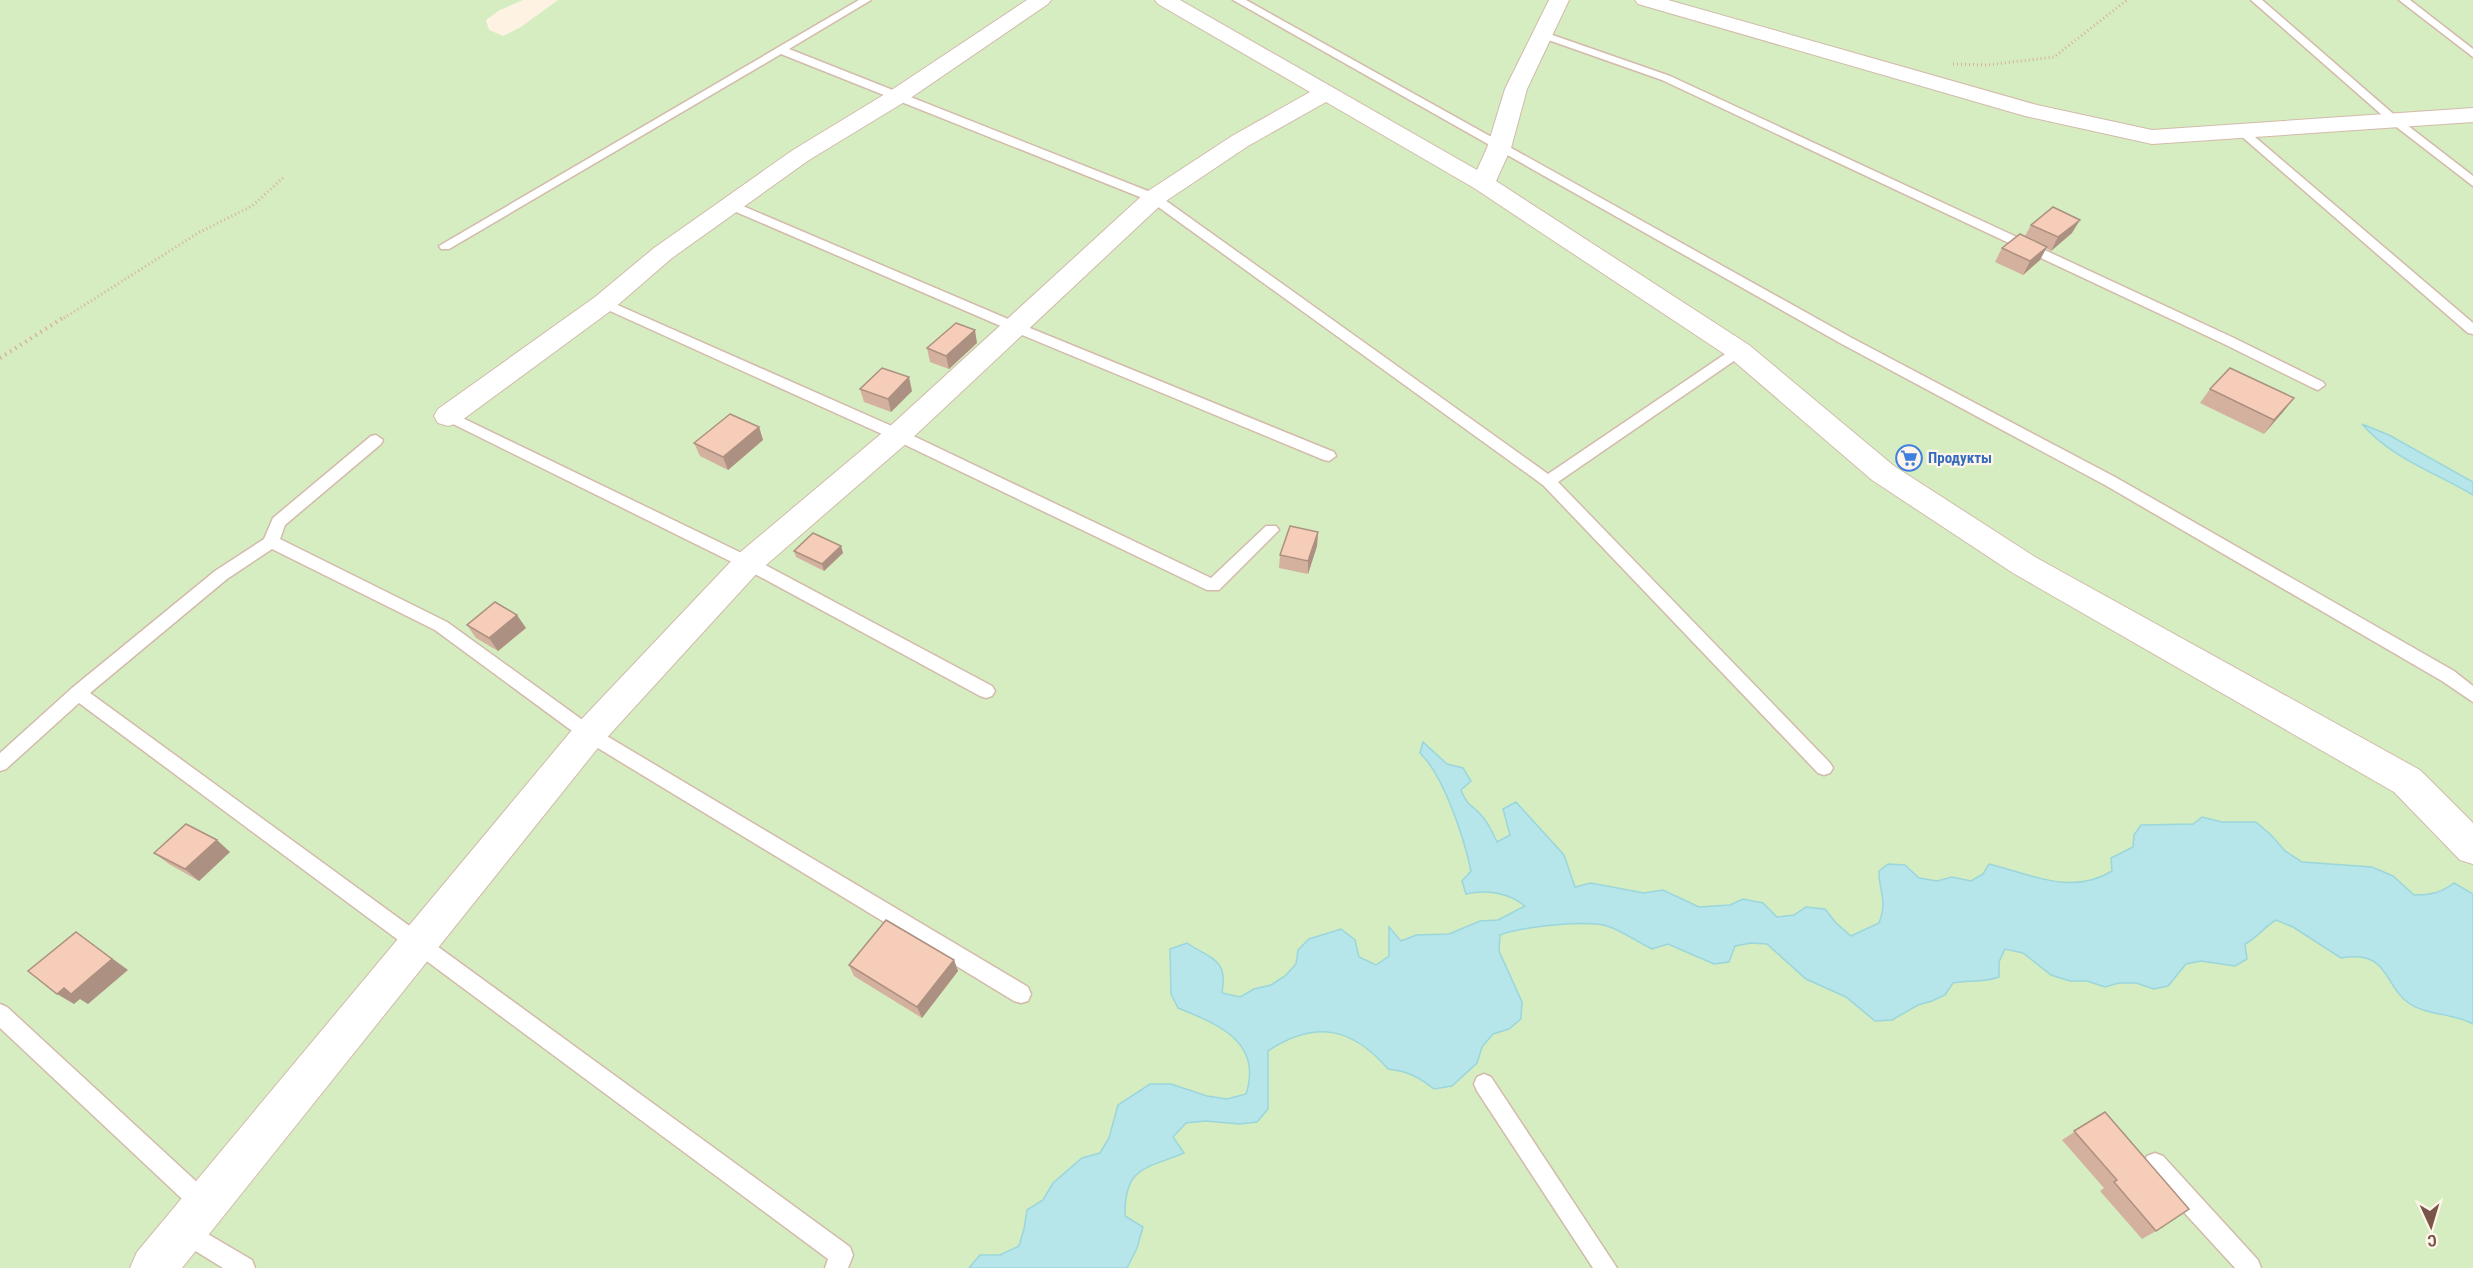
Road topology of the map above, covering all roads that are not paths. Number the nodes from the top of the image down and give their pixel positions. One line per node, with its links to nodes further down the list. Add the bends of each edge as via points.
1 (866, 0): 10 (lane)
2 (1041, 0): 13 (street)
3 (1166, 0): 12 (street)
4 (1238, 0): 17 (lane)
5 (1560, 0): 9 (street)
6 (1645, 0): 16 (street, via 2022,108 2152,137)
7 (2256, 0): 15 (lane)
8 (2404, 0): 11 (lane)
9 (1541, 34): 17 (street, via 1516,89); 27 (lane, via 1666,78)
10 (781, 50): 13 (lane); 22 (lane)
11 (2473, 54)
12 (1325, 93): 19 (street); 20 (street, via 1240,141)
13 (898, 96): 20 (lane); 21 (street, via 801,155)
14 (2473, 115): 15 (street)
15 (2394, 120): 16 (street); 18 (lane)
16 (2244, 133): 25 (lane)
17 (1499, 148): 19 (street); 36 (lane, via 1845,340 2110,481)
18 (2473, 182)
19 (1483, 183): 26 (street)
20 (1154, 198): 24 (street); 32 (lane)
21 (731, 205): 23 (street, via 663,253); 24 (lane)
22 (445, 246)
23 (604, 303): 28 (street); 29 (lane)
24 (1015, 327): 29 (street); 31 (lane)
25 (2473, 330)
26 (1739, 351): 32 (lane); 42 (street, via 1883,473 2024,566 2407,781)
27 (2318, 385)
28 (448, 416): 35 (lane)
29 (898, 435): 33 (lane, via 1213,586); 35 (street)
30 (376, 440): 34 (lane, via 278,522)
31 (1329, 456)
32 (1548, 481): 41 (lane)
33 (1270, 530)
34 (271, 542): 38 (lane, via 221,575); 39 (lane, via 441,626)
35 (748, 563): 37 (lane); 39 (street)
36 (2470, 689)
37 (987, 691)
38 (78, 693): 40 (lane); 43 (lane)
39 (589, 734): 43 (street); 44 (lane)
40 (0, 764)
41 (1824, 768)
42 (2473, 849)
43 (416, 943): 48 (street); 52 (lane, via 842,1255)
44 (1021, 994)
45 (0, 1014): 48 (lane)
46 (1484, 1084): 53 (lane)
47 (2155, 1164): 54 (lane)
48 (204, 1205): 49 (street)
49 (184, 1231): 50 (street); 51 (lane)
50 (153, 1268)
51 (244, 1268)
52 (836, 1268)
53 (1605, 1268)
54 (2250, 1268)

